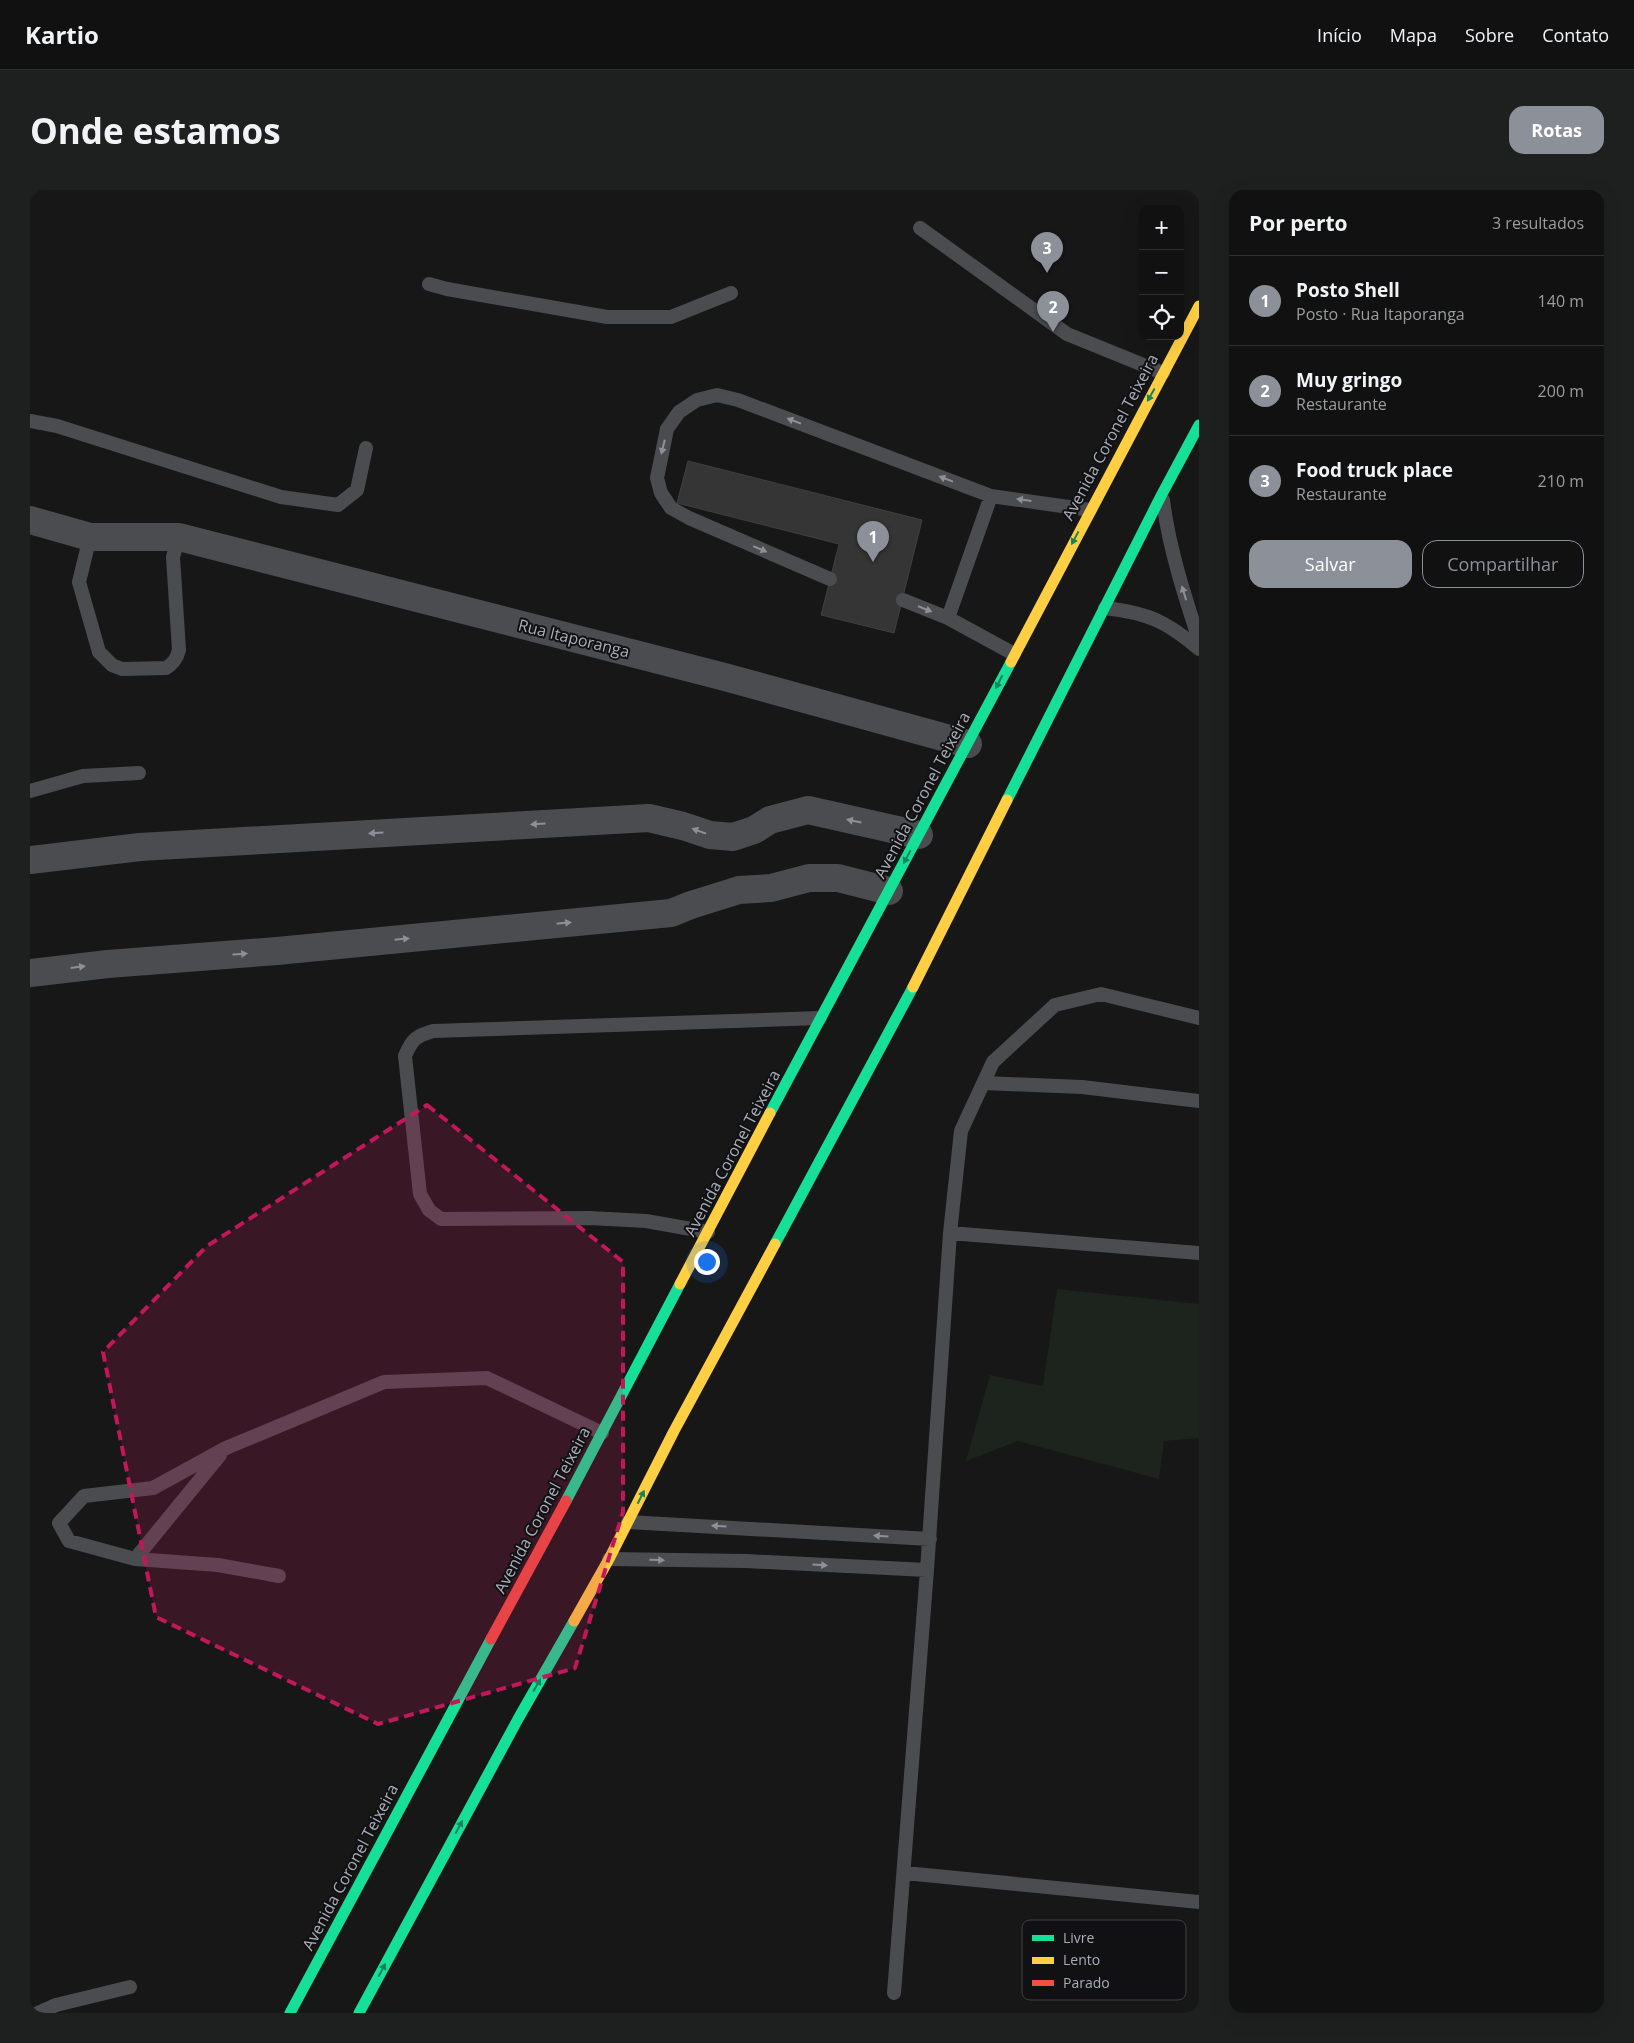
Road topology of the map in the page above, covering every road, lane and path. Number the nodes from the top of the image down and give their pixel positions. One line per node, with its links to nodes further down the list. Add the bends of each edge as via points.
1 (920, 228): 5 (lane, via 1067,334)
2 (429, 284): 3 (lane, via 607,317 671,317)
3 (731, 293)
4 (1199, 306): 5 (highway, Avenida Coronel Teixeira)
5 (1163, 373): 11 (highway, Avenida Coronel Teixeira, one-way to 11)
6 (30, 421): 8 (lane, via 57,426 281,497 338,505 357,490)
7 (1199, 425): 9 (highway)
8 (366, 448)
9 (1162, 494): 17 (highway); 19 (lane, one-way to 9, via 1175,564)
10 (991, 496): 11 (lane, one-way to 10); 15 (lane, one-way to 15, via 738,400 717,395 697,400 679,412 667,429 657,478 661,493 671,508); 18 (lane)
11 (1090, 510): 21 (highway, Avenida Coronel Teixeira, one-way to 21)
12 (30, 520): 13 (street, Rua Itaporanga)
13 (90, 536): 14 (street, Rua Itaporanga); 14 (lane, via 79,582 99,652 112,665 122,668 166,668 177,657 174,557)
14 (179, 537): 22 (street, Rua Itaporanga, via 721,676)
15 (830, 579)
16 (903, 600): 18 (lane, one-way to 18)
17 (1105, 608): 20 (lane, via 1157,618); 38 (highway, one-way to 17, via 894,1024)
18 (948, 618): 21 (lane)
19 (1199, 640)
20 (1199, 649)
21 (1014, 654): 22 (highway, Avenida Coronel Teixeira, one-way to 22)
22 (968, 744): 25 (highway, Avenida Coronel Teixeira)
23 (139, 773): 24 (lane, via 83,776)
24 (30, 791)
25 (919, 835): 26 (street, one-way to 26, via 808,810 770,820 733,837 710,835 649,818 140,847); 27 (highway, Avenida Coronel Teixeira, one-way to 27)
26 (30, 860)
27 (889, 891): 28 (street, one-way to 27, via 671,913 739,890 771,888 808,878 838,878); 29 (highway, Avenida Coronel Teixeira)
28 (30, 973)
29 (820, 1018): 33 (highway, Avenida Coronel Teixeira); 33 (lane, via 433,1031 410,1043 405,1056 420,1194 428,1210 441,1219 589,1218 646,1221)
30 (1199, 1018): 31 (lane, via 1101,994 1056,1005 993,1062)
31 (984, 1083): 32 (lane, via 1082,1087); 34 (lane, via 961,1131)
32 (1199, 1101)
33 (708, 1232): 36 (highway, Avenida Coronel Teixeira)
34 (950, 1233): 35 (lane); 39 (lane)
35 (1199, 1253)
36 (602, 1434): 37 (lane, via 487,1378 384,1382); 49 (highway, Avenida Coronel Teixeira)
37 (226, 1448): 40 (lane); 40 (lane, via 153,1488 84,1496 59,1523 69,1541)
38 (628, 1522): 39 (lane, one-way to 38); 41 (highway)
39 (930, 1539): 42 (lane)
40 (135, 1559): 43 (lane, via 218,1565)
41 (609, 1559): 42 (lane, one-way to 42, via 746,1561); 50 (highway, one-way to 41, via 518,1719)
42 (928, 1570): 44 (lane)
43 (279, 1576)
44 (905, 1873): 45 (lane); 47 (lane)
45 (1199, 1902)
46 (130, 1987): 48 (lane)
47 (894, 1993)
48 (38, 2013)
49 (290, 2013)
50 (359, 2013)

